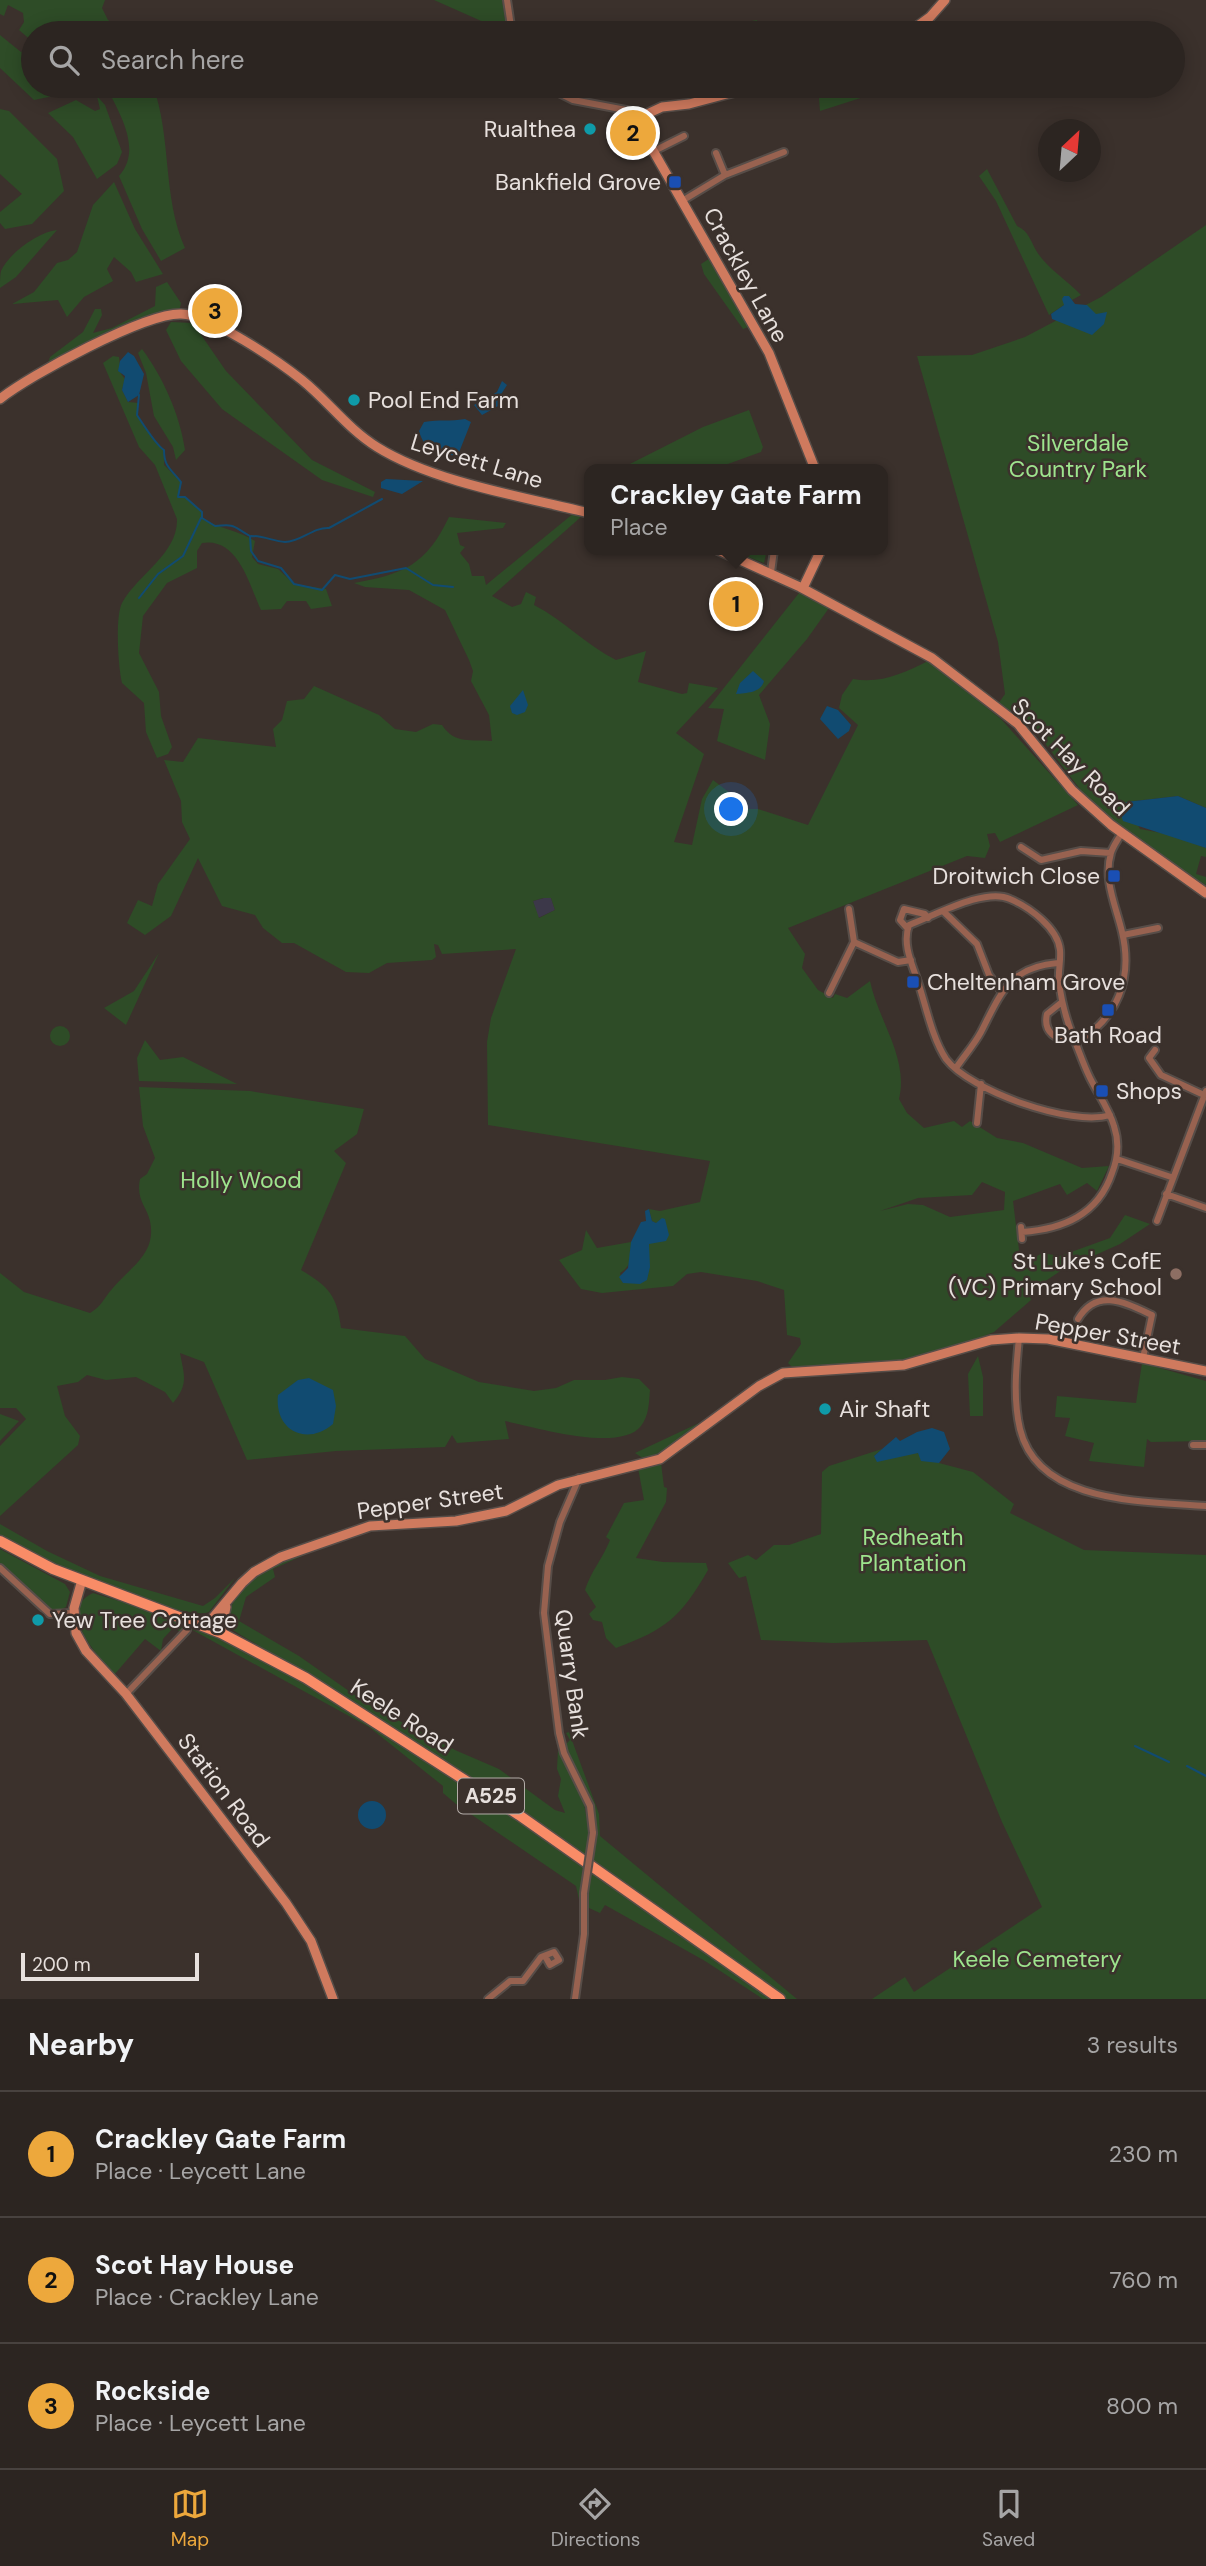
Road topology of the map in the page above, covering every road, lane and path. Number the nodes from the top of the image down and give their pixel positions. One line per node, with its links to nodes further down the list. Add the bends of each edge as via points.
1 (507, 0): 3 (street)
2 (945, 0): 4 (street)
3 (510, 21)
4 (923, 21)
5 (569, 98): 7 (street)
6 (711, 98): 7 (street)
7 (651, 111): 9 (street, Crackley Lane, via 643,133)
8 (684, 136): 9 (street)
9 (652, 152): 13 (street, Crackley Lane)
10 (784, 152): 12 (street)
11 (716, 153): 12 (street)
12 (725, 175): 13 (street)
13 (682, 201): 15 (street, Crackley Lane, via 769,353)
14 (0, 399): 16 (street, Leycett Lane, via 24,382 139,325 184,314 281,363 356,432 394,457 458,480)
15 (813, 464)
16 (584, 512)
17 (730, 555): 20 (street)
18 (773, 555): 20 (street)
19 (818, 555): 21 (street)
20 (771, 572): 21 (street)
21 (801, 587): 22 (street, Scot Hay Road, via 932,658 1018,724 1072,790)
22 (1121, 834): 24 (street); 25 (street, Scot Hay Road)
23 (1021, 846): 24 (street, via 1041,860 1081,851)
24 (1111, 853): 31 (street, via 1109,883)
25 (1206, 894)
26 (849, 909): 32 (street)
27 (944, 912): 28 (street); 34 (street, via 982,897 1009,898 1051,928 1060,950); 35 (street, via 977,944)
28 (928, 918): 29 (street); 29 (street, via 908,909 901,911 900,920)
29 (909, 927): 33 (street, via 905,937)
30 (1158, 928): 31 (street)
31 (1123, 935): 38 (street, via 1126,975 1118,1003 1091,1034)
32 (854, 942): 33 (street, via 898,962); 36 (street)
33 (911, 960): 40 (street, via 937,1038)
34 (1058, 963): 35 (street, via 1024,971); 37 (street)
35 (1001, 991): 40 (street)
36 (829, 993)
37 (1062, 1002): 38 (street); 38 (street, via 1047,1014 1045,1023 1056,1037)
38 (1074, 1039): 43 (street)
39 (1155, 1050): 42 (street, via 1149,1058 1155,1070)
40 (956, 1068): 41 (street)
41 (981, 1084): 43 (street, via 1060,1114 1097,1119); 44 (street)
42 (1205, 1093): 46 (street)
43 (1110, 1115): 45 (street)
44 (976, 1123)
45 (1117, 1159): 46 (street); 50 (street, via 1105,1193 1088,1212 1066,1224)
46 (1171, 1177): 47 (street)
47 (1166, 1194): 48 (street); 49 (street)
48 (1206, 1208)
49 (1157, 1221)
50 (1021, 1233)
51 (1078, 1319): 53 (street, via 1090,1306 1111,1299 1152,1315)
52 (1019, 1338): 53 (street, Pepper Street, via 1048,1339); 55 (street, Pepper Street, via 991,1340 904,1364 783,1373 660,1459); 56 (street, via 1014,1383 1020,1431 1044,1468 1064,1483 1102,1497)
53 (1143, 1358): 54 (street, Pepper Street)
54 (1206, 1371)
55 (579, 1478): 60 (street, Pepper Street, via 490,1515 387,1524 330,1538 254,1572); 69 (street, Quarry Bank, bridge, via 548,1566 544,1613 559,1733 590,1806 593,1833)
56 (1206, 1506)
57 (0, 1541): 59 (main road, A525)
58 (0, 1567): 61 (street, via 50,1614)
59 (82, 1580): 61 (street, Station Road); 62 (main road, Keele Road / A525)
60 (227, 1602): 62 (street, Pepper Street); 64 (street)
61 (74, 1613): 65 (street, Station Road, via 77,1636 86,1651)
62 (206, 1626): 64 (main road, Keele Road / A525)
63 (187, 1630): 65 (street)
64 (221, 1633): 70 (main road, Keele Road / A525, via 306,1678 464,1778)
65 (126, 1694): 67 (street, Station Road, via 292,1912 311,1941)
66 (545, 1956): 68 (street, via 523,1981 510,1981)
67 (333, 1999)
68 (488, 1999)
69 (575, 1999)
70 (780, 1999)

